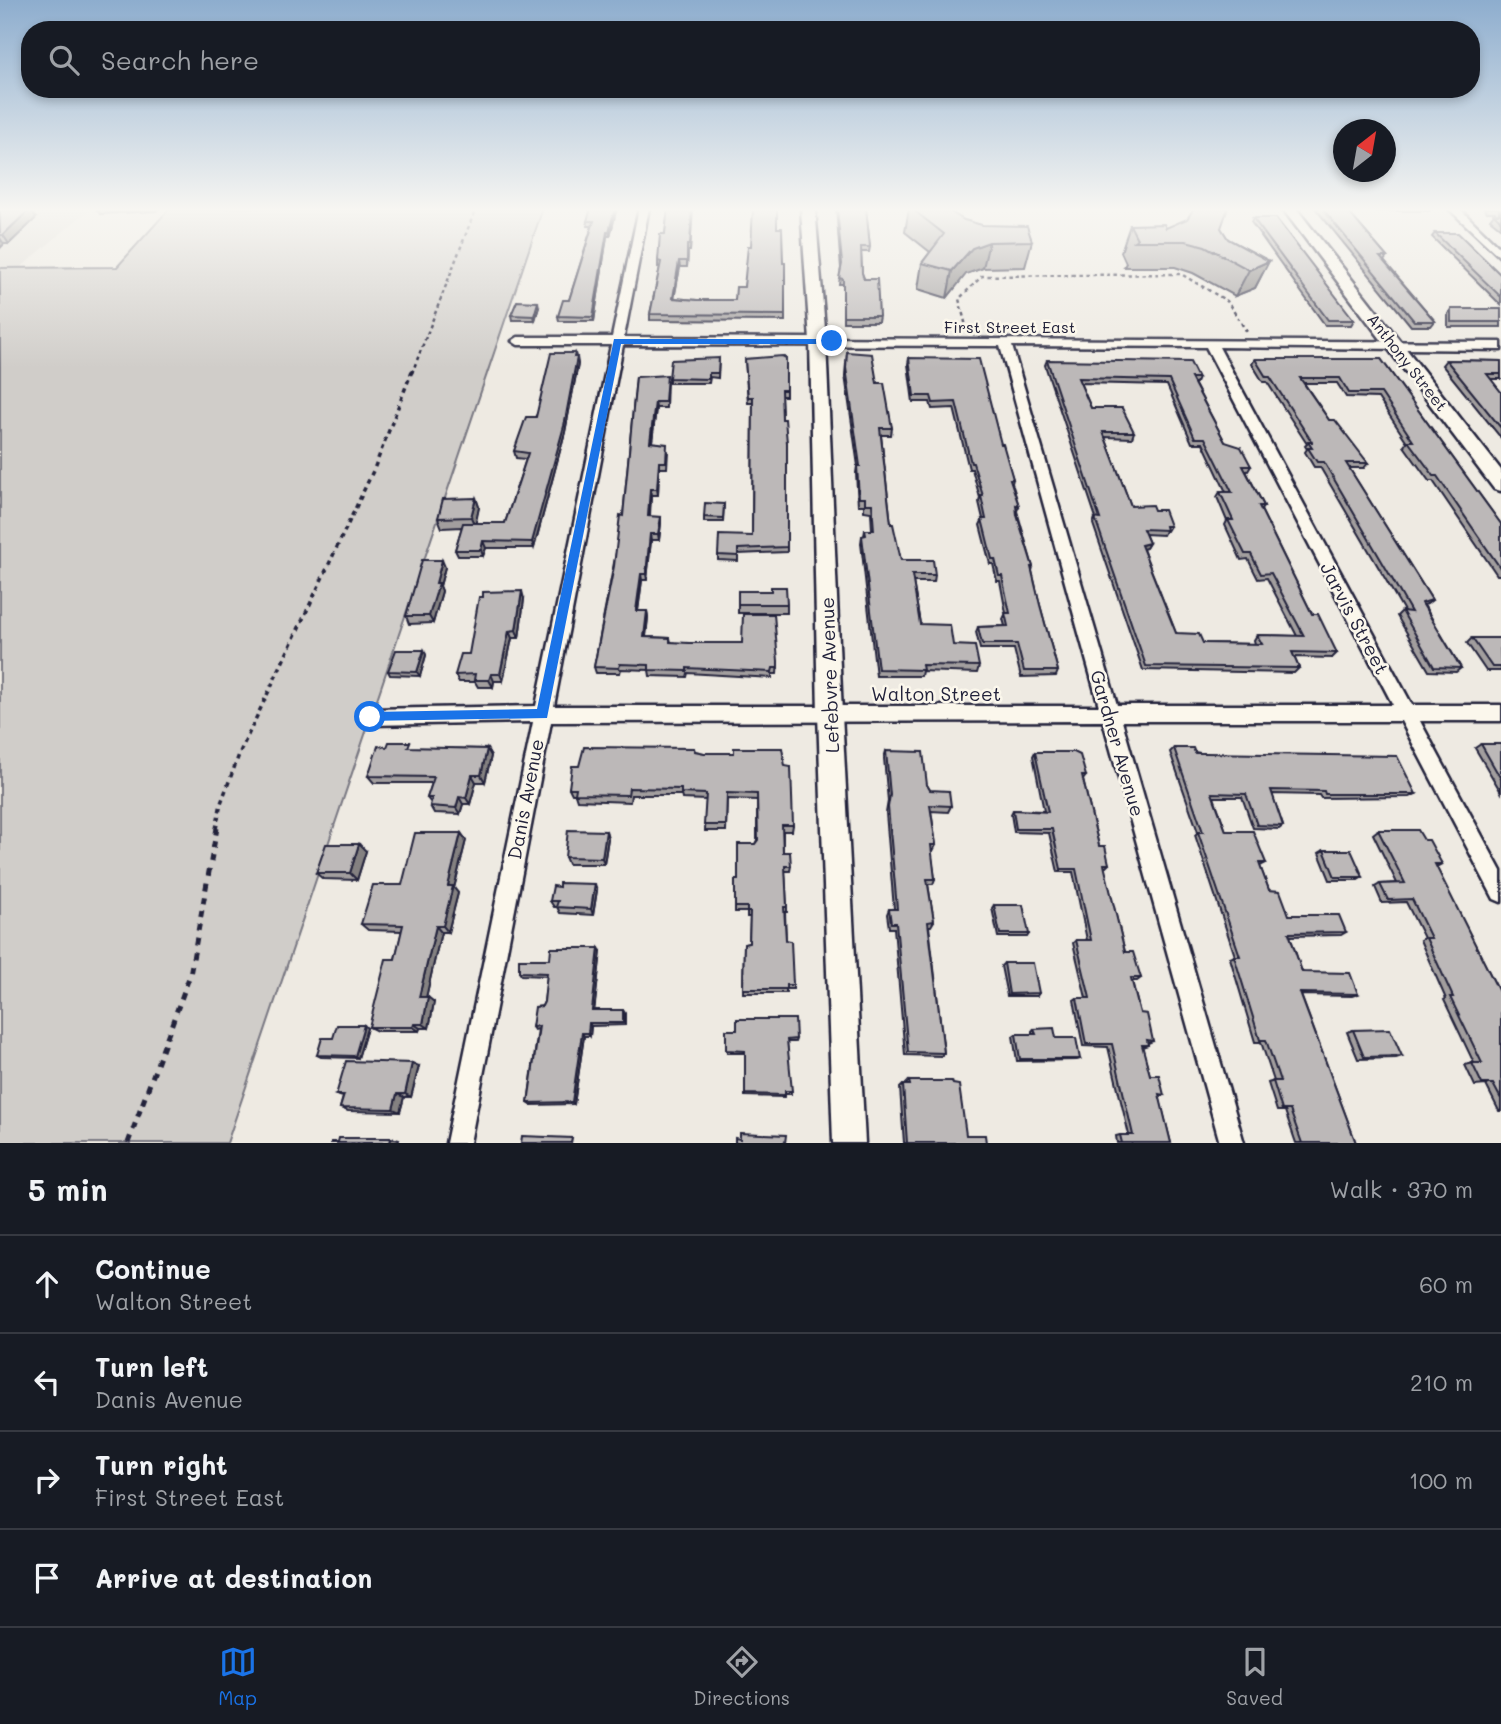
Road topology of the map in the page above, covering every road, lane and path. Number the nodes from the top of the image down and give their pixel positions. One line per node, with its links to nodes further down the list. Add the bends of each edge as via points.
1 (455, 261): 22 (path, via 374,469 240,752 221,803 190,975)
2 (633, 261): 6 (street, Danis Avenue)
3 (812, 261): 7 (street, Lefebvre Avenue)
4 (1330, 261): 12 (street, Anthony Street)
5 (518, 341): 6 (street, First Street East)
6 (617, 341): 7 (street, First Street East); 17 (street, Danis Avenue)
7 (818, 341): 8 (street, First Street East); 18 (street, Lefebvre Avenue)
8 (970, 342): 9 (street, First Street East); 11 (path, via 960,299 982,276 1181,274 1227,301)
9 (1004, 342): 10 (street, First Street East); 19 (street, Gardner Avenue)
10 (1211, 344): 11 (street, First Street East); 15 (street, Jarvis Street)
11 (1254, 344): 12 (street, First Street East)
12 (1395, 345): 13 (street, First Street East); 14 (street, Anthony Street)
13 (1501, 346)
14 (1501, 484)
15 (1406, 713): 16 (street, Walton Street); 19 (street, Walton Street); 21 (street, Jarvis Street)
16 (1501, 713)
17 (542, 714): 18 (street, Walton Street); 20 (street, Walton Street); 23 (street, Danis Avenue)
18 (830, 714): 19 (street, Walton Street); 24 (street, Lefebvre Avenue)
19 (1110, 715): 25 (street, Gardner Avenue)
20 (370, 717)
21 (1501, 892)
22 (128, 1143)
23 (458, 1143)
24 (849, 1143)
25 (1232, 1143)

